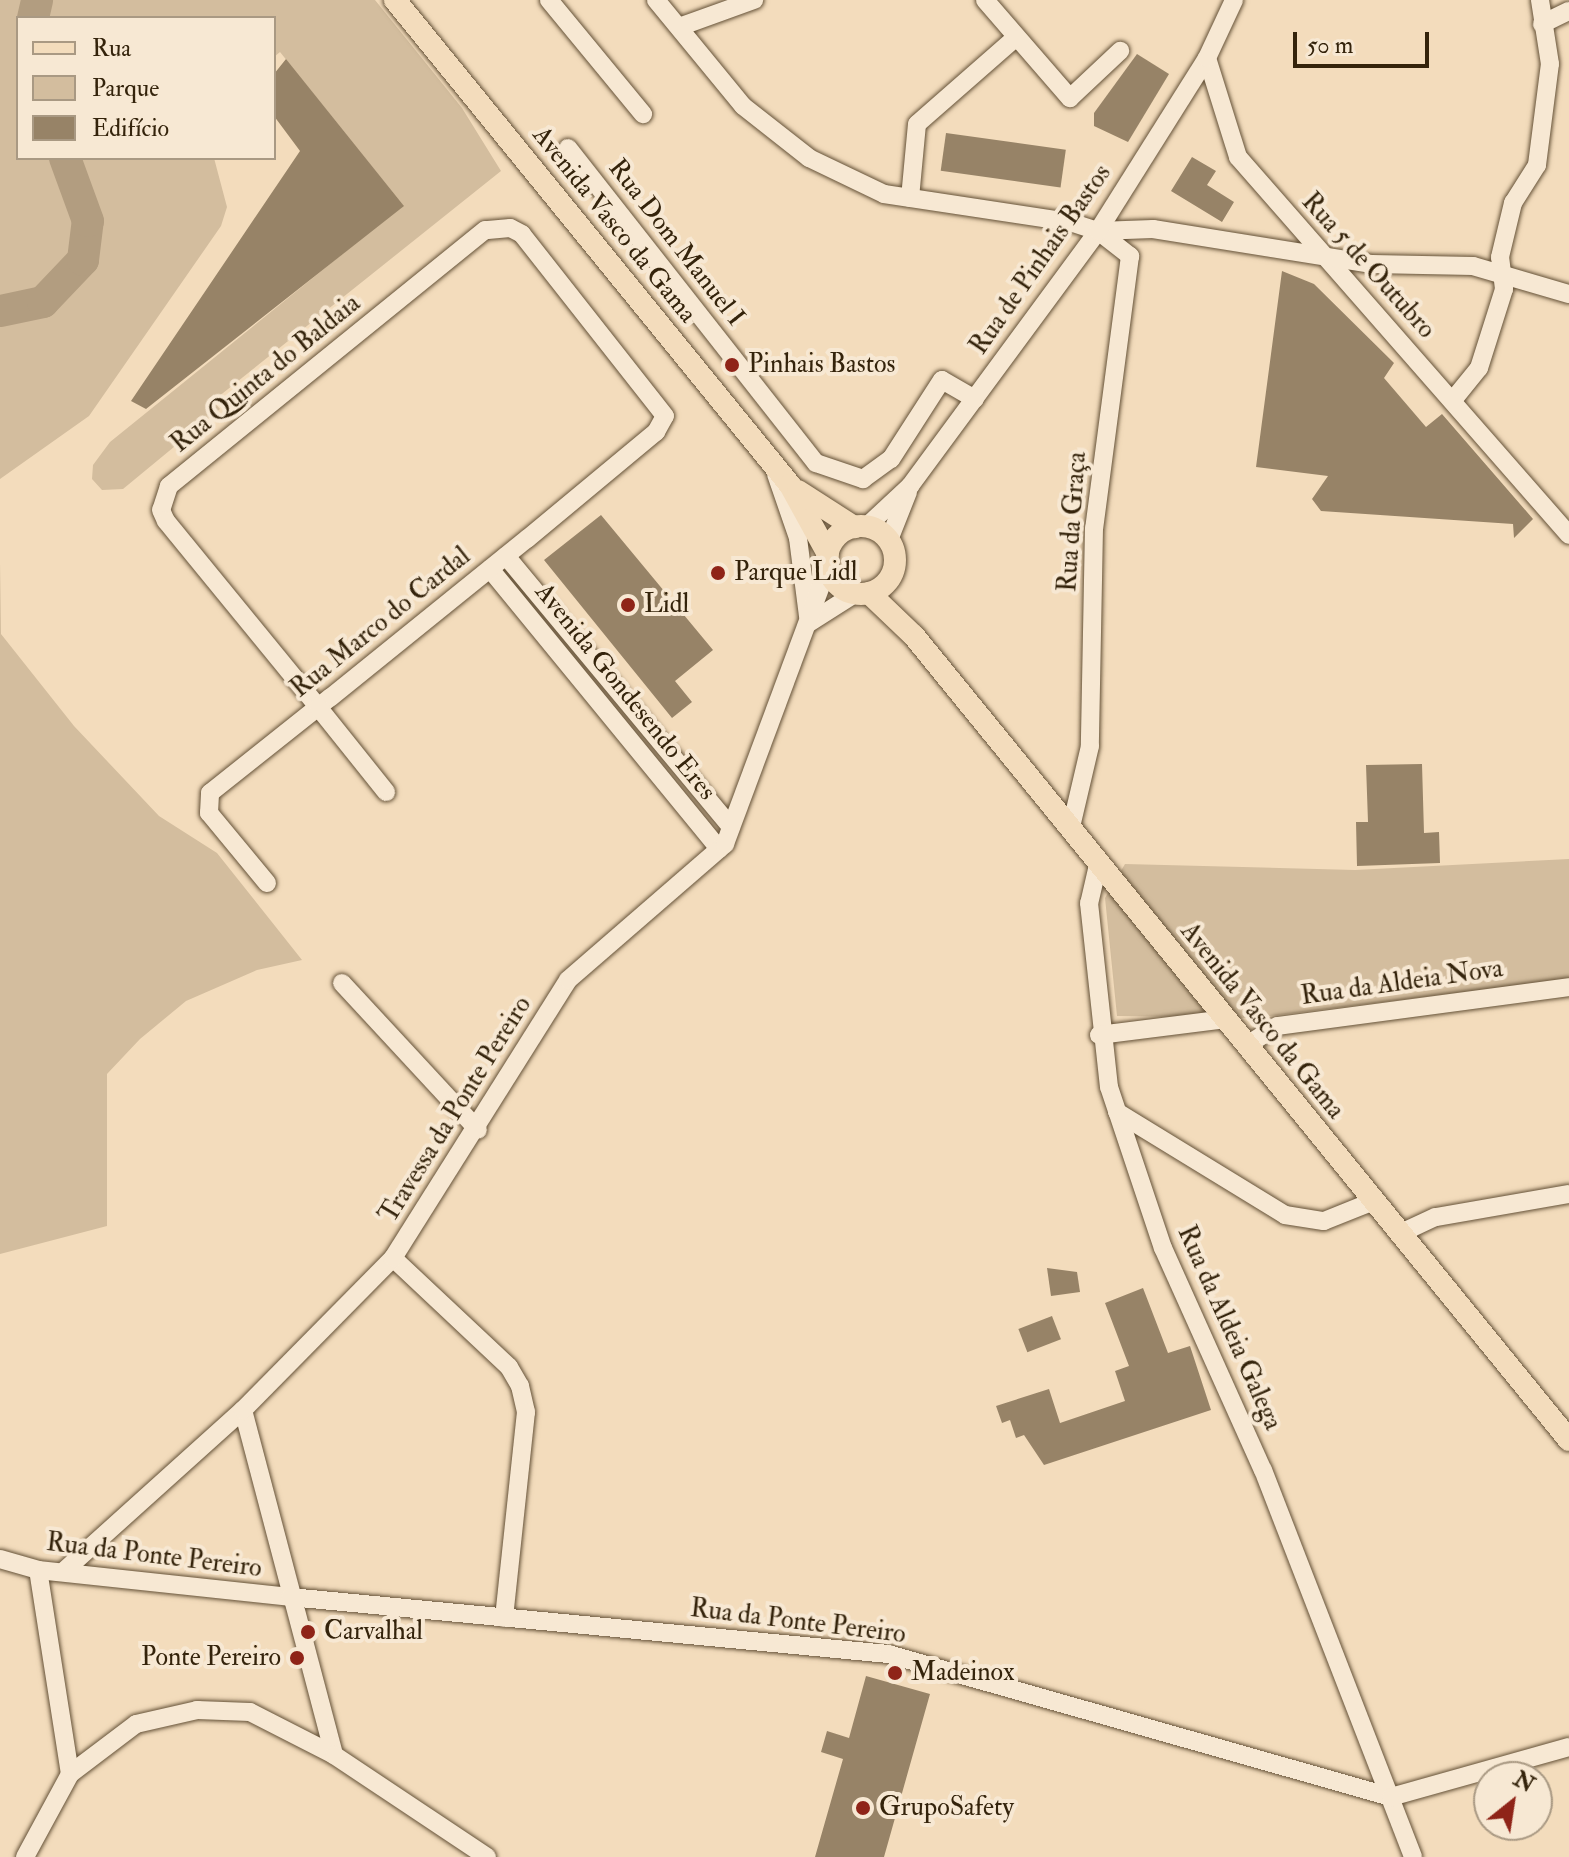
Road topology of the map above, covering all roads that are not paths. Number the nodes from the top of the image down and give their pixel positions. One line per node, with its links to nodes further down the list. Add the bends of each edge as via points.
1 (395, 0): 24 (main road, Avenida Vasco da Gama)
2 (549, 0): 14 (street)
3 (656, 0): 10 (street)
4 (754, 0): 10 (street)
5 (985, 0): 11 (street)
6 (1234, 0): 13 (street)
7 (1540, 0): 9 (street)
8 (1569, 11): 9 (street)
9 (1542, 24): 19 (street, via 1550,64 1537,165 1513,203)
10 (679, 27): 16 (street, via 743,106 809,158)
11 (1014, 39): 12 (street, via 1070,98); 16 (street, via 917,124)
12 (1120, 51)
13 (1207, 58): 17 (street, Rua de Pinhais Bastos); 18 (street, Rua 5 de Outubro, via 1238,157)
14 (643, 114)
15 (568, 148): 21 (street, Rua Dom Manuel I, via 816,463 863,479 891,459 942,380)
16 (910, 198): 17 (street)
17 (1098, 231): 18 (street, via 1153,229); 21 (street, Rua de Pinhais Bastos); 40 (street, Rua da Graça, via 1130,256 1094,528 1090,746)
18 (1324, 258): 19 (street); 22 (street, Rua 5 de Outubro)
19 (1502, 271): 20 (street); 22 (street, via 1504,289 1479,368)
20 (1569, 294)
21 (975, 399): 26 (street, Rua de Pinhais Bastos)
22 (1453, 400): 28 (street, Rua 5 de Outubro)
23 (665, 416): 30 (street, Rua Marco do Cardal, via 656,432); 37 (street, Rua Quinta do Baldaia, via 522,234 496,226 169,486 161,510 166,521)
24 (773, 465): 25 (main road, Avenida Vasco da Gama); 35 (street, via 798,538)
25 (790, 485): 27 (main road, Avenida Vasco da Gama); 31 (main road, Avenida Vasco da Gama)
26 (910, 486): 27 (street, Rua de Pinhais Bastos); 29 (street, Rua de Pinhais Bastos)
27 (860, 526): 29 (main road, Avenida Vasco da Gama); 31 (main road)
28 (1569, 535)
29 (889, 540): 33 (main road, Avenida Vasco da Gama)
30 (506, 556): 32 (street, Rua Marco do Cardal); 39 (street, Avenida Gondesendo Eres)
31 (828, 561): 34 (main road, Avenida Vasco da Gama); 35 (street, Travessa da Ponte Pereiro)
32 (490, 569): 37 (street, Rua Marco do Cardal); 41 (street, Avenida Gondesendo Eres)
33 (890, 577): 34 (main road); 36 (main road, Avenida Vasco da Gama)
34 (862, 593): 35 (street); 36 (main road, Avenida Vasco da Gama)
35 (809, 623): 39 (street, Travessa da Ponte Pereiro)
36 (914, 636): 40 (main road, Avenida Vasco da Gama)
37 (318, 707): 38 (street, Rua Quinta do Baldaia); 43 (street, Rua Marco do Cardal, via 207,801)
38 (386, 792)
39 (731, 827): 41 (street, Travessa da Ponte Pereiro)
40 (1070, 831): 42 (main road, Avenida Vasco da Gama)
41 (719, 849): 50 (street, Travessa da Ponte Pereiro, via 568,980)
42 (1098, 865): 46 (main road, Avenida Vasco da Gama); 47 (street, Rua da Aldeia Galega, via 1089,903)
43 (267, 883)
44 (342, 983): 50 (street)
45 (1569, 987): 48 (street, Rua da Aldeia Nova, via 1278,1026)
46 (1226, 1019): 47 (street); 48 (main road, Avenida Vasco da Gama)
47 (1099, 1035): 49 (street, Rua da Aldeia Galega)
48 (1247, 1045): 52 (main road, Avenida Vasco da Gama)
49 (1117, 1112): 52 (street, via 1285,1215 1324,1221); 65 (street, Rua da Aldeia Galega, via 1163,1248 1263,1470)
50 (478, 1130): 54 (street, Travessa da Ponte Pereiro)
51 (1569, 1194): 53 (street, via 1436,1217)
52 (1374, 1201): 53 (main road, Avenida Vasco da Gama)
53 (1401, 1233): 56 (main road, Avenida Vasco da Gama)
54 (393, 1258): 55 (street, Travessa da Ponte Pereiro); 61 (street, via 509,1367 520,1386 526,1412)
55 (243, 1410): 59 (street, Travessa da Ponte Pereiro); 60 (street)
56 (1569, 1440)
57 (0, 1559): 58 (street, Rua da Ponte Pereiro)
58 (38, 1570): 59 (street, Rua da Ponte Pereiro); 64 (street)
59 (64, 1571): 60 (street, Rua da Ponte Pereiro)
60 (290, 1597): 61 (street, Rua da Ponte Pereiro); 63 (street)
61 (504, 1618): 65 (street, Rua da Ponte Pereiro, via 888,1654)
62 (1569, 1747): 65 (street)
63 (334, 1755): 64 (street, via 250,1712 197,1710 136,1724); 67 (street)
64 (70, 1774): 66 (street)
65 (1391, 1797): 68 (street, Rua da Aldeia Galega)
66 (25, 1857)
67 (487, 1857)
68 (1413, 1857)

